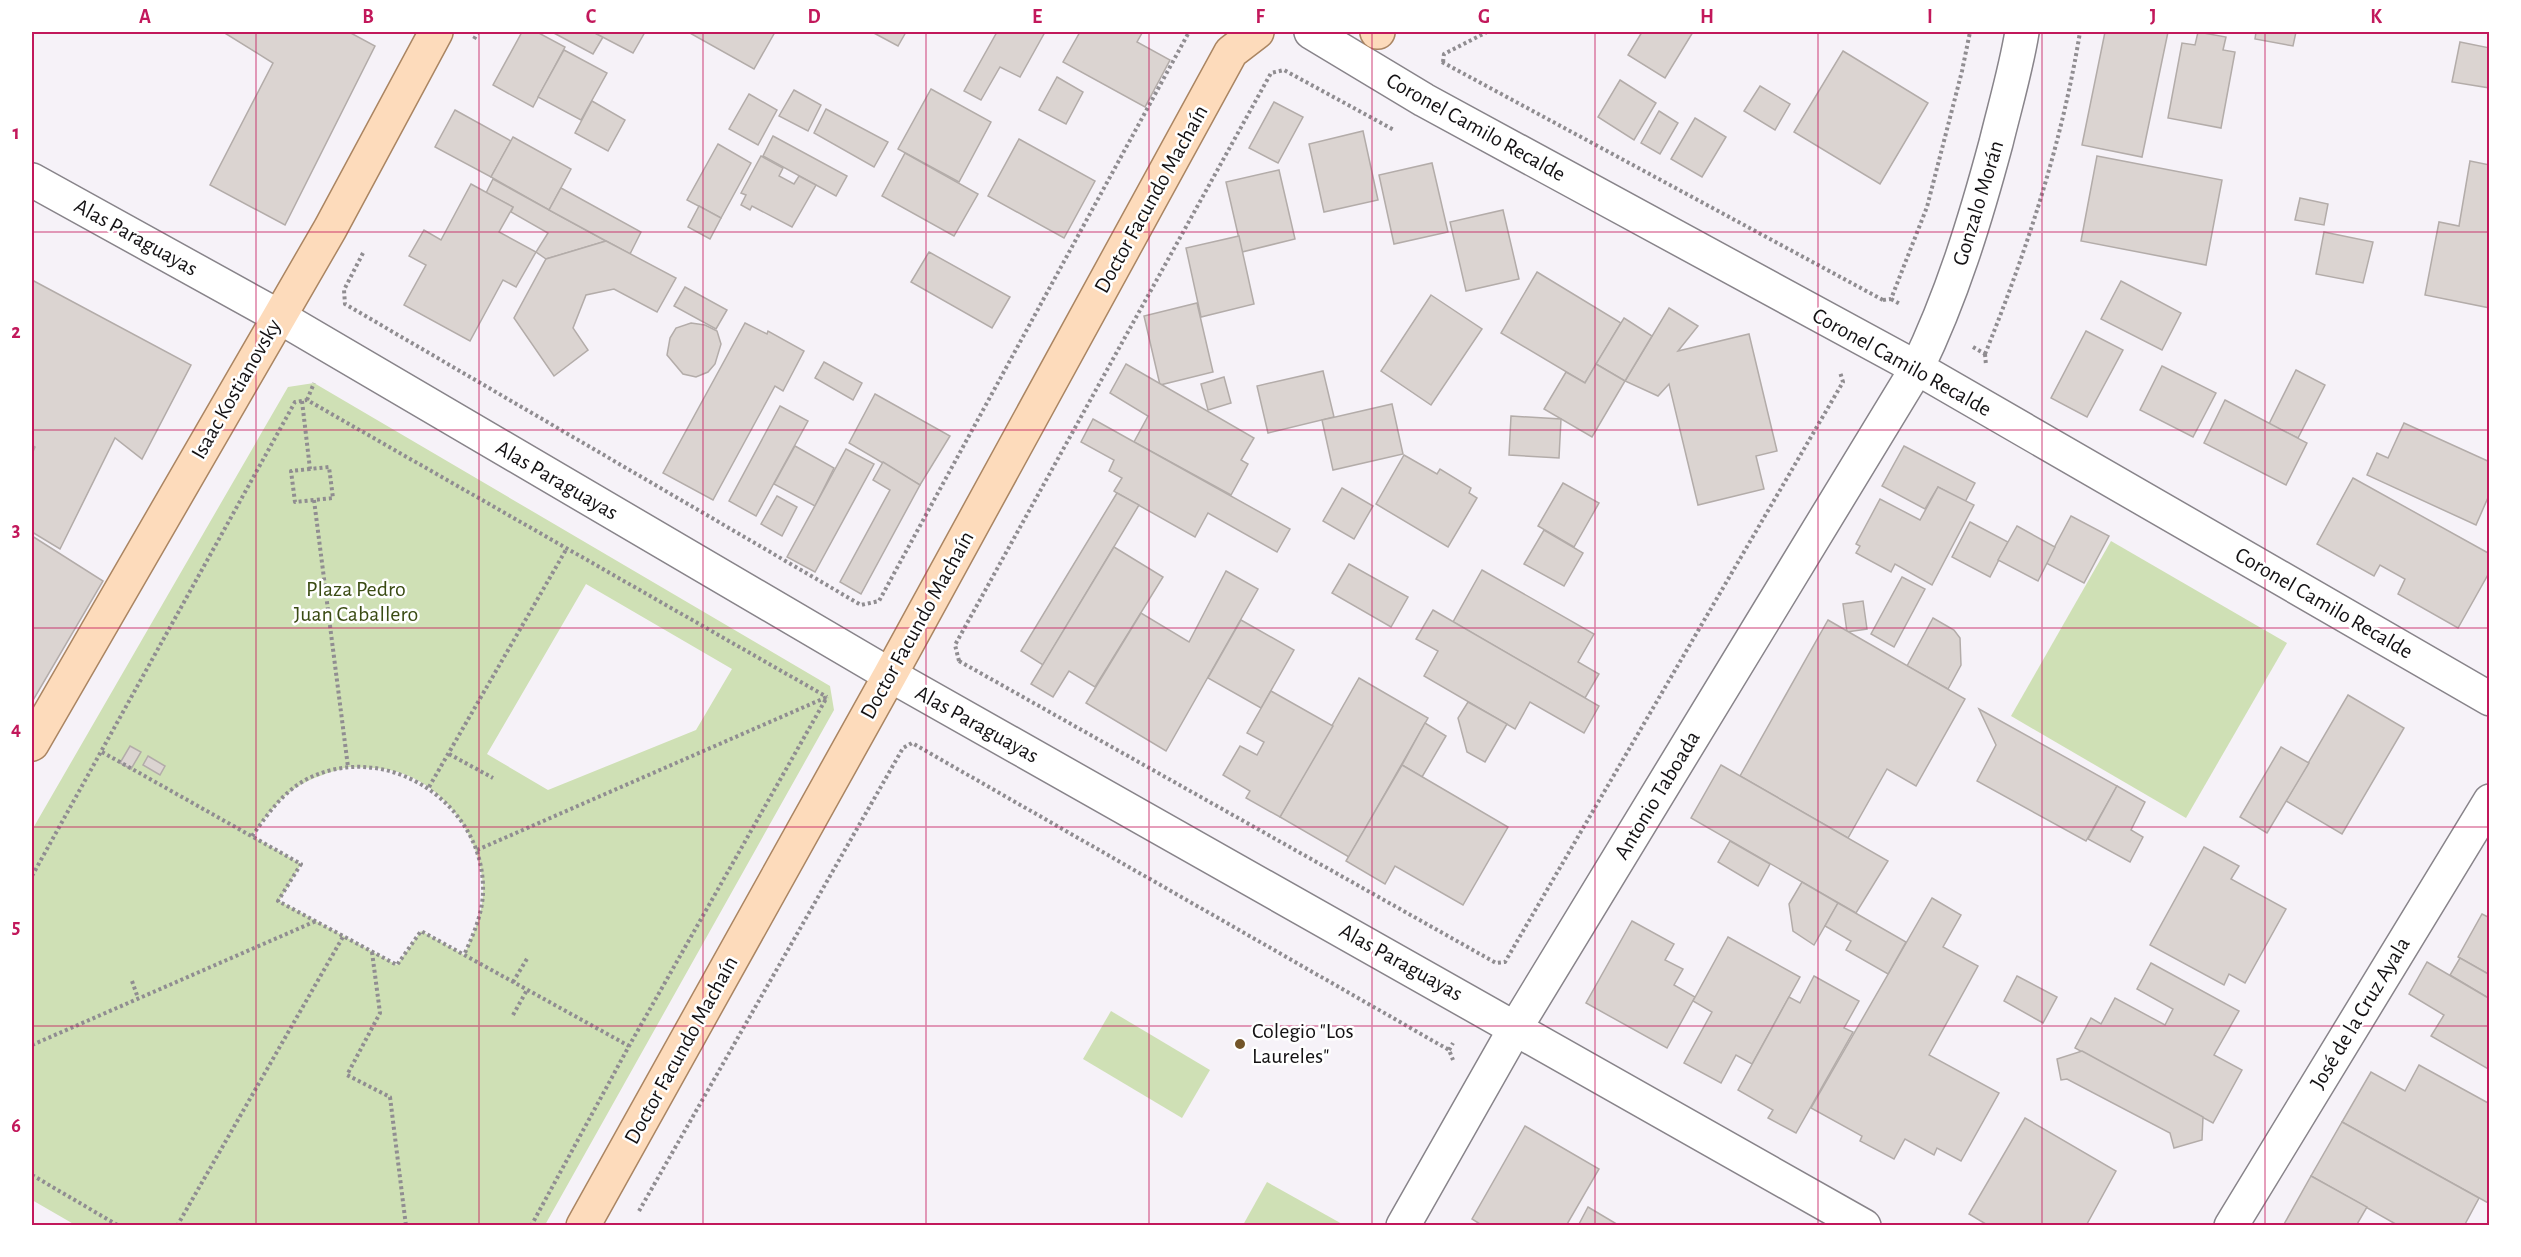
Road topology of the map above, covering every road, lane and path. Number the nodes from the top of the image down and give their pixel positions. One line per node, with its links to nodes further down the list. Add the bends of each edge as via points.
1 (436, 32): 16 (main road, Isaac Kostianovsky, via 330,229)
2 (478, 32): 10 (path)
3 (1189, 32): 26 (path)
4 (1257, 32): 32 (main road, Doctor Facundo Machaín, via 1231,52)
5 (1311, 32): 18 (street, Coronel Camilo Recalde, via 1424,100)
6 (1487, 32): 14 (path, Coronel Camilo Recalde, via 1444,54 1442,62 1883,300)
7 (1970, 32): 14 (path, via 1927,207)
8 (2022, 32): 18 (street, Gonzalo Morán, via 1983,190 1943,317)
9 (2080, 32): 17 (path, via 2069,91 2018,270 1985,354)
10 (473, 42)
11 (1284, 70): 30 (path, Doctor Facundo Machaín, via 1271,73 955,645)
12 (32, 180): 16 (street, Alas Paraguayas)
13 (365, 249): 27 (path, via 344,290 345,304)
14 (1892, 299): 15 (path)
15 (1900, 304)
16 (278, 316): 32 (street, Alas Paraguayas); 39 (main road, Isaac Kostianovsky)
17 (1973, 347)
18 (1917, 369): 36 (street, Coronel Camilo Recalde); 61 (street, Antonio Taboada)
19 (1840, 372): 54 (path, Antonio Taboada, via 1843,382 1505,962)
20 (314, 384): 21 (path)
21 (307, 400): 22 (path); 25 (path)
22 (302, 401): 23 (path); 40 (path, via 295,402)
23 (310, 469): 24 (path, via 329,467 333,498); 24 (path, via 291,471 292,481 295,502)
24 (314, 500): 42 (path)
25 (567, 548): 34 (path); 41 (path)
26 (879, 601): 27 (path); 28 (path)
27 (861, 605): 29 (path)
28 (886, 606)
29 (857, 611)
30 (959, 661): 31 (path, Doctor Facundo Machaín); 54 (path, Alas Paraguayas)
31 (955, 670)
32 (890, 675): 61 (street, Alas Paraguayas); 71 (main road, Doctor Facundo Machaín)
33 (817, 679): 34 (path)
34 (812, 688): 35 (path)
35 (827, 697): 47 (path); 64 (path)
36 (2490, 699)
37 (918, 738): 38 (path)
38 (912, 743): 62 (path, via 1449,1050); 66 (path, via 903,748)
39 (32, 744)
40 (102, 753): 46 (path); 48 (path)
41 (449, 754): 43 (path); 44 (path)
42 (348, 767): 44 (path, via 391,770); 46 (path, via 309,778 276,802)
43 (493, 778)
44 (429, 787): 47 (path, via 458,814)
45 (2490, 801): 74 (street, José de la Cruz Ayala)
46 (252, 836): 49 (path, via 302,864 278,901)
47 (477, 850): 52 (path, via 483,885 479,922)
48 (32, 876)
49 (316, 921): 50 (path); 59 (path)
50 (344, 936): 51 (path); 68 (path)
51 (372, 951): 52 (path, via 398,965 421,931); 69 (path, via 380,1012 346,1075 390,1097)
52 (464, 955): 57 (path)
53 (528, 957): 57 (path)
54 (1496, 963): 55 (path)
55 (1491, 971)
56 (132, 981): 59 (path)
57 (513, 982): 58 (path)
58 (527, 990): 60 (path); 64 (path)
59 (138, 999): 63 (path)
60 (513, 1015)
61 (1516, 1027): 72 (street, Antonio Taboada); 73 (street, Alas Paraguayas)
62 (1452, 1043)
63 (32, 1045)
64 (629, 1047): 70 (path)
65 (32, 1175): 67 (path)
66 (639, 1211)
67 (119, 1226)
68 (177, 1226)
69 (406, 1226)
70 (531, 1226)
71 (583, 1226)
72 (1403, 1226)
73 (1864, 1226)
74 (2231, 1226)

